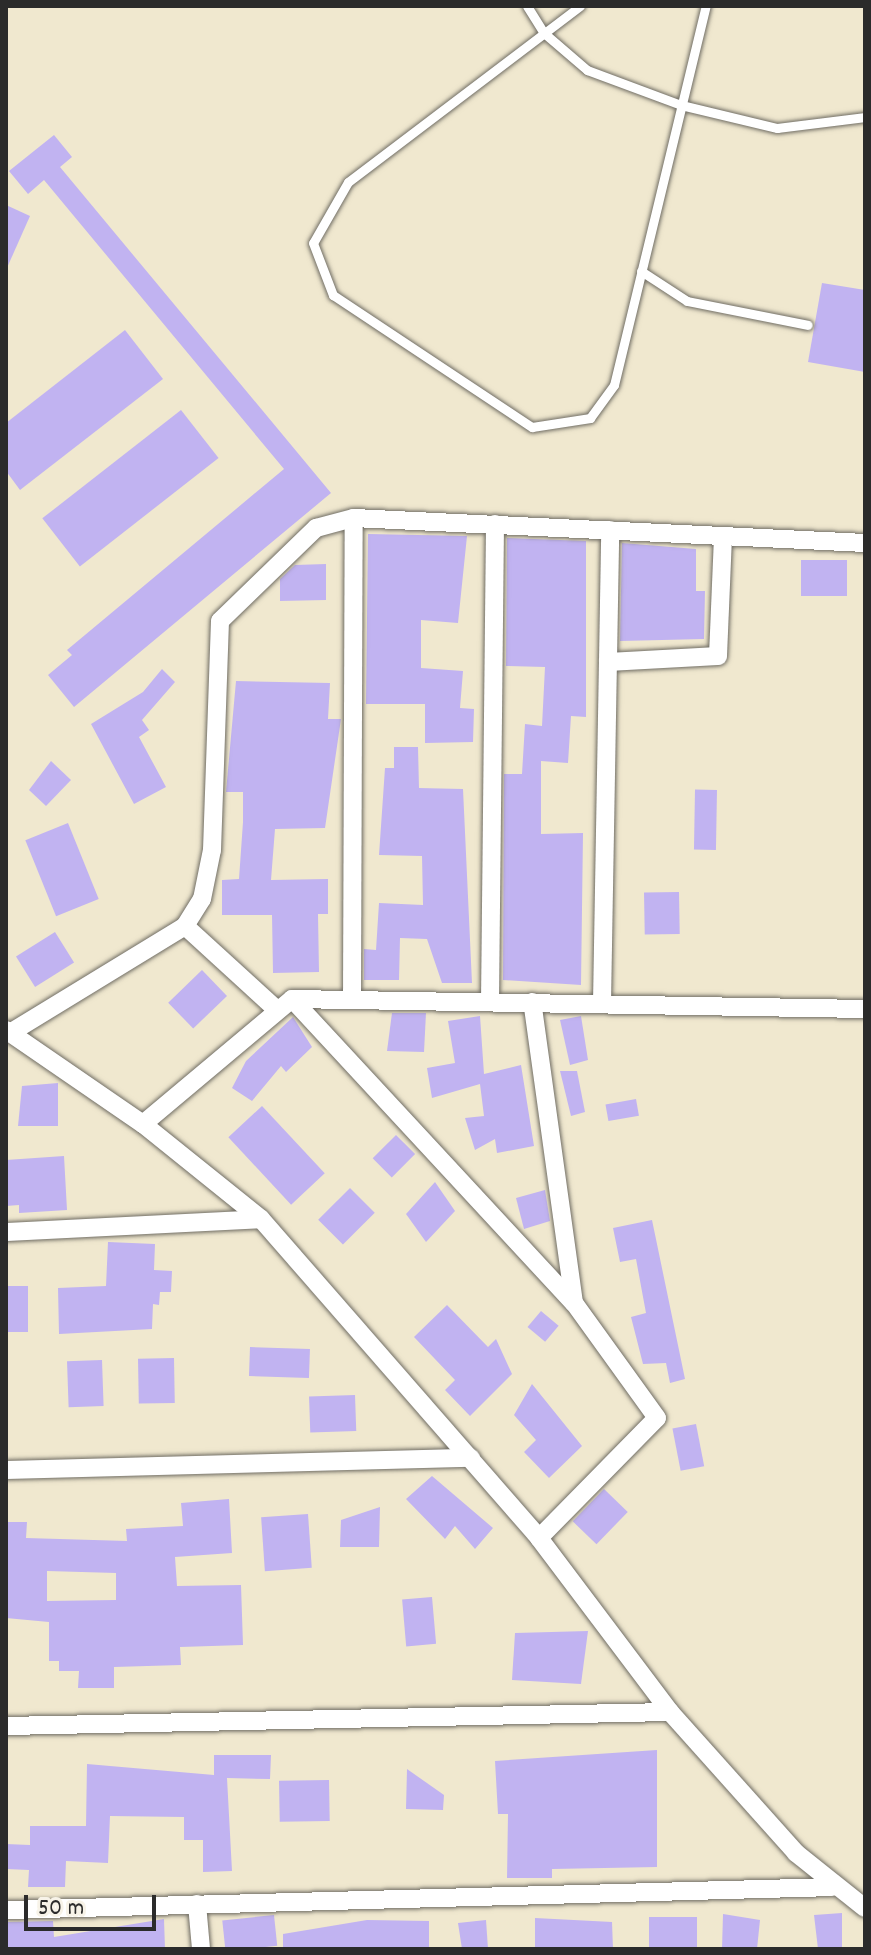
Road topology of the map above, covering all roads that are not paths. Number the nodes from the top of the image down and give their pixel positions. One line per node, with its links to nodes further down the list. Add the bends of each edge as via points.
1 (527, 6): 4 (lane)
2 (580, 6): 4 (lane)
3 (706, 6): 5 (lane)
4 (544, 33): 5 (lane, via 587,70); 7 (lane, via 348,182 313,243 333,295 532,427 590,418 614,385)
5 (681, 105): 6 (lane, via 777,128); 7 (lane)
6 (865, 117)
7 (641, 271): 8 (lane, via 687,301)
8 (808, 325)
9 (354, 518): 10 (street); 15 (street, via 316,528 220,621 212,850 202,899); 17 (street)
10 (495, 524): 11 (street); 18 (street)
11 (610, 530): 12 (street); 14 (street)
12 (723, 536): 13 (street); 14 (street, via 718,656)
13 (865, 543)
14 (608, 662): 20 (street)
15 (185, 926): 21 (street); 23 (street)
16 (292, 999): 17 (street); 21 (street); 27 (street)
17 (352, 999): 18 (street)
18 (490, 1002): 19 (street)
19 (532, 1002): 20 (street); 27 (street)
20 (602, 1003): 22 (street)
21 (276, 1009): 24 (street)
22 (865, 1009)
23 (8, 1032): 24 (street)
24 (143, 1124): 25 (street)
25 (261, 1219): 26 (street); 28 (street)
26 (6, 1232)
27 (574, 1303): 30 (street, via 657,1418)
28 (471, 1458): 29 (street); 30 (street)
29 (6, 1470)
30 (539, 1538): 31 (street)
31 (670, 1712): 32 (street); 33 (street)
32 (6, 1726)
33 (832, 1887): 34 (street); 35 (street)
34 (197, 1904): 36 (street); 37 (street)
35 (865, 1908)
36 (6, 1910)
37 (201, 1949)

